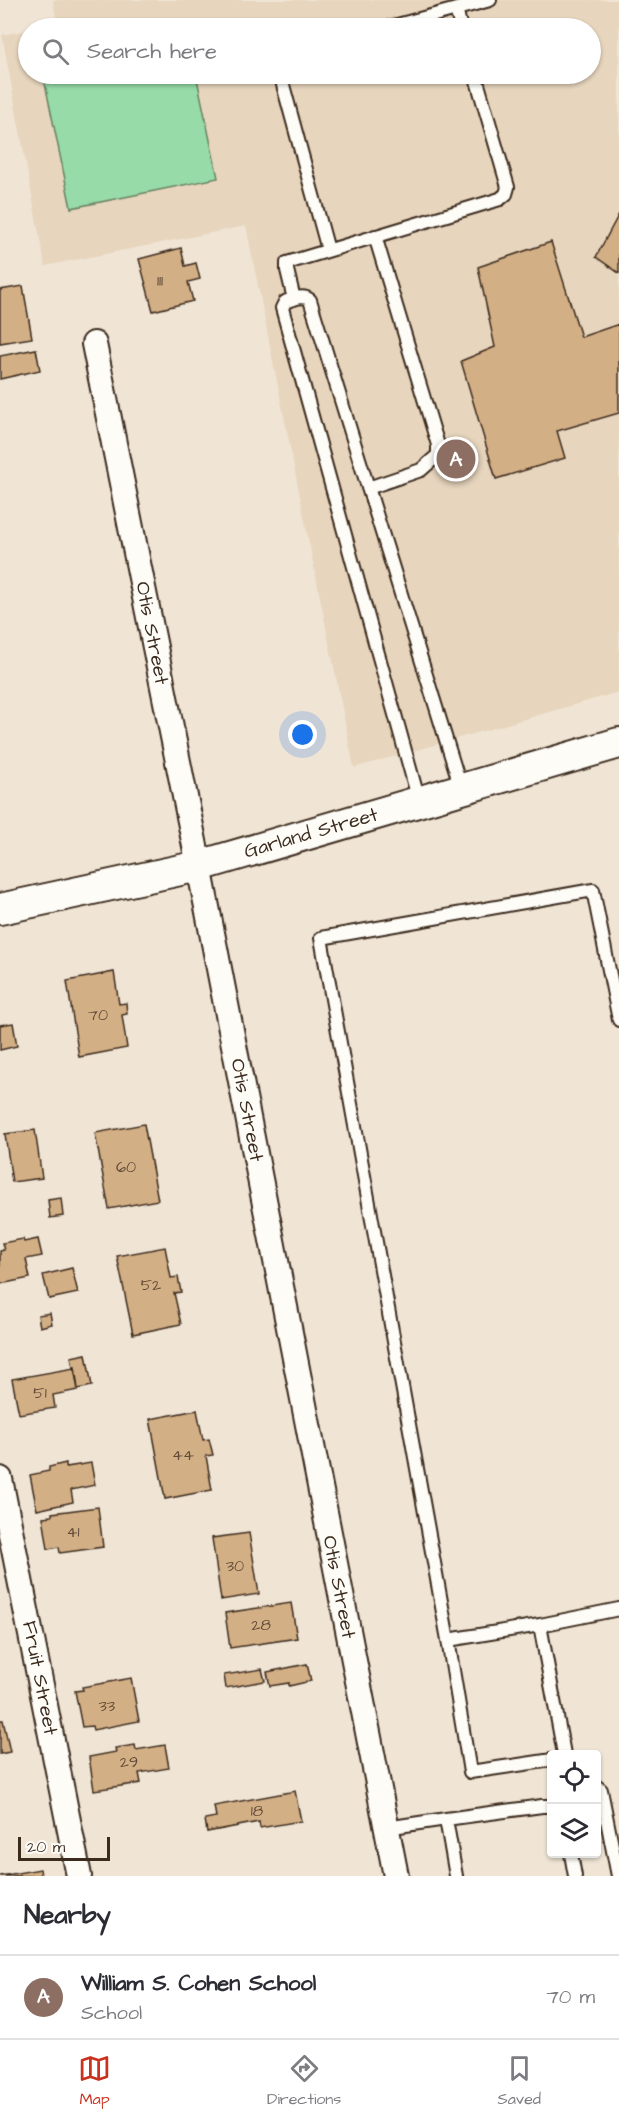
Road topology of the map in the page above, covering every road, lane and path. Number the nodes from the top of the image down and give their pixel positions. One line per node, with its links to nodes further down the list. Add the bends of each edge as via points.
1 (490, 0): 2 (lane)
2 (456, 9): 3 (lane); 4 (lane)
3 (423, 18)
4 (458, 18)
5 (283, 84): 8 (lane)
6 (478, 84): 7 (lane, via 508,187 506,194)
7 (375, 236): 8 (lane); 11 (lane, via 438,455 421,470)
8 (328, 250): 9 (lane, via 287,263)
9 (294, 298): 11 (lane, via 310,300); 14 (lane, via 282,308)
10 (94, 345): 15 (street, Otis Street)
11 (368, 488): 13 (lane)
12 (619, 743): 13 (street, Garland Street)
13 (461, 789): 14 (street, Garland Street)
14 (419, 802): 15 (street, Garland Street)
15 (200, 866): 16 (street, Garland Street); 27 (street, Otis Street)
16 (0, 909)
17 (619, 1020): 21 (lane, via 593,890 321,938)
18 (0, 1479): 29 (street, Fruit Street)
19 (619, 1609): 20 (lane)
20 (540, 1625): 21 (lane); 22 (lane)
21 (448, 1640): 23 (lane, via 470,1772)
22 (563, 1750)
23 (547, 1761)
24 (601, 1790): 33 (lane)
25 (547, 1806): 26 (lane)
26 (446, 1819): 27 (lane); 31 (lane)
27 (386, 1828): 30 (street, Otis Street)
28 (572, 1858): 32 (lane)
29 (79, 1876)
30 (396, 1876)
31 (456, 1876)
32 (575, 1876)
33 (618, 1876)

